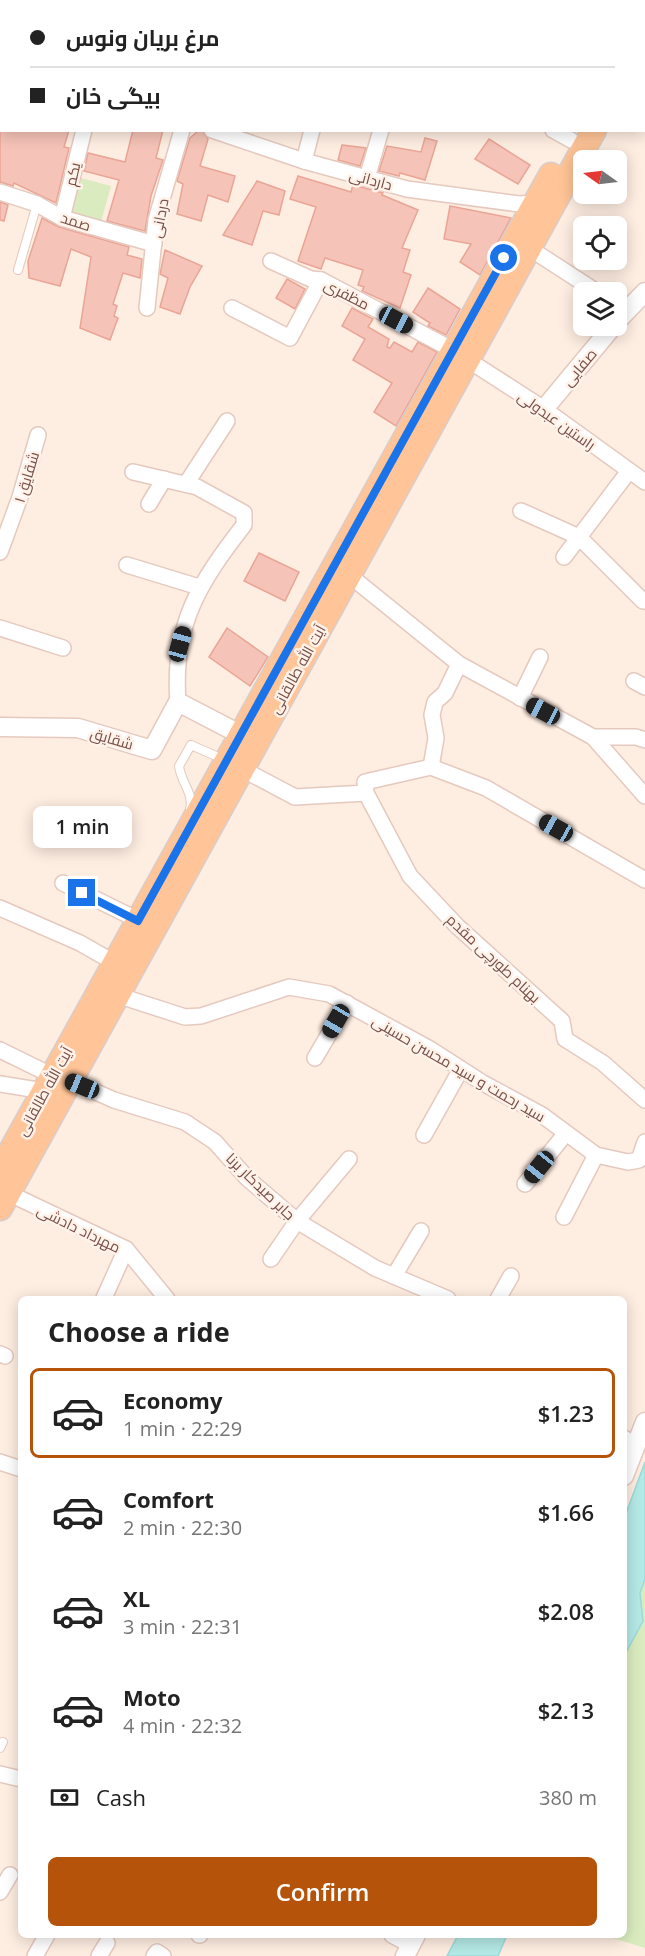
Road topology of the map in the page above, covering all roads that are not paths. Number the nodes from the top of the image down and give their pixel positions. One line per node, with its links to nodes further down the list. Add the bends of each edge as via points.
1 (84, 132): 13 (street, یکم)
2 (181, 132): 14 (street, دردانی, via 156,220)
3 (218, 132): 8 (street, داردانی)
4 (312, 132): 8 (street)
5 (380, 132): 9 (street)
6 (593, 132): 15 (main road, آیت الله طالقانی)
7 (567, 134): 11 (main road, آیت الله طالقانی)
8 (304, 162): 9 (street, داردانی)
9 (367, 178): 11 (street, داردانی, via 407,189 519,204)
10 (0, 192): 12 (street, صمد)
11 (535, 202): 25 (main road, آیت الله طالقانی)
12 (37, 204): 13 (street, صمد); 17 (lane)
13 (62, 218): 14 (street, صمد)
14 (154, 244): 21 (street, دردانی)
15 (530, 248): 19 (street); 25 (main road, آیت الله طالقانی)
16 (271, 261): 18 (street, مظفری)
17 (18, 270)
18 (321, 280): 22 (street, via 290,338); 25 (street, مظفری)
19 (582, 282)
20 (645, 292): 23 (street, صفایی)
21 (147, 308)
22 (232, 308)
23 (627, 308)
24 (602, 336): 26 (street, صفایی)
25 (460, 355): 26 (street, راستین عبدولی); 40 (main road, آیت الله طالقانی); 51 (main road, آیت الله طالقانی)
26 (544, 409): 29 (street, راستین عبدولی)
27 (227, 421): 33 (street)
28 (38, 435): 37 (street, شقایق ۱)
29 (629, 471): 32 (street, راستین عبدولی); 36 (street)
30 (134, 472): 31 (street)
31 (164, 478): 33 (street); 34 (street)
32 (645, 482)
33 (186, 484): 41 (street, via 244,513 244,525)
34 (149, 504)
35 (521, 511): 36 (street)
36 (579, 537): 38 (street); 42 (street)
37 (0, 552)
38 (564, 557)
39 (127, 565): 41 (street)
40 (349, 575): 46 (street); 51 (main road, آیت الله طالقانی)
41 (199, 587): 48 (street, via 180,644)
42 (643, 602)
43 (0, 627): 44 (street)
44 (63, 648)
45 (540, 657): 47 (street)
46 (459, 664): 47 (street); 54 (street, via 435,702 432,715 436,738)
47 (520, 698): 50 (street)
48 (178, 702): 49 (street, شقایق, via 152,750 78,728); 51 (street)
49 (0, 727)
50 (593, 737): 52 (street); 56 (street)
51 (248, 739): 53 (main road, آیت الله طالقانی)
52 (645, 740)
53 (234, 765): 55 (street, via 295,797); 57 (main road, آیت الله طالقانی); 57 (lane, via 191,745 178,766 181,781 189,791); 63 (main road, آیت الله طالقانی)
54 (431, 767): 55 (street, via 365,782); 58 (street, via 486,788)
55 (366, 793): 70 (street, بهنام طورچی مقدم, via 410,876 457,926 562,1021 565,1040 603,1063)
56 (645, 796)
57 (190, 826): 61 (main road, آیت الله طالقانی)
58 (645, 880)
59 (63, 883): 61 (street)
60 (0, 908): 62 (street)
61 (138, 921): 62 (main road, آیت الله طالقانی)
62 (115, 963): 68 (main road, آیت الله طالقانی)
63 (117, 995): 64 (street, سید رحمت و سید محسن حسینی, via 185,1017 201,1016 289,987 329,994); 68 (main road, آیت الله طالقانی)
64 (347, 1003): 66 (street); 67 (street, سید رحمت و سید محسن حسینی)
65 (0, 1050): 68 (street)
66 (315, 1058)
67 (461, 1069): 71 (street, سید رحمت و سید محسن حسینی); 72 (street)
68 (56, 1083): 69 (street); 76 (main road, آیت الله طالقانی); 78 (main road, آیت الله طالقانی); 80 (street, جابر صیدکار برنا, via 185,1122 215,1142 247,1178)
69 (0, 1084)
70 (645, 1100)
71 (566, 1133): 74 (street, سید رحمت و سید محسن حسینی); 77 (street)
72 (424, 1135)
73 (645, 1142): 74 (street, سید رحمت و سید محسن حسینی, via 639,1160 628,1162)
74 (596, 1155): 79 (street)
75 (349, 1159): 80 (street)
76 (0, 1171)
77 (525, 1184)
78 (4, 1201): 82 (street, مهرداد دادشی)
79 (564, 1217)
80 (297, 1221): 83 (street); 84 (street, جابر صیدکار برنا)
81 (421, 1231): 84 (street)
82 (126, 1249): 87 (street); 88 (street, مهرداد دادشی)
83 (271, 1259)
84 (394, 1276): 86 (street, جابر صیدکار برنا)
85 (511, 1276): 90 (street)
86 (418, 1293): 89 (street, جابر صیدکار برنا)
87 (105, 1296)
88 (165, 1296)
89 (433, 1296)
90 (500, 1296)
91 (645, 1422): 92 (street)
92 (629, 1442)
93 (0, 1462): 94 (street)
94 (18, 1468)
95 (0, 1774): 96 (street)
96 (18, 1778)
97 (10, 1875): 98 (street)
98 (0, 1892)
99 (45, 1938): 102 (street)
100 (398, 1938): 101 (street)
101 (411, 1945)
102 (35, 1956)
103 (154, 1956): 104 (street, via 157,1952)
104 (163, 1956)

